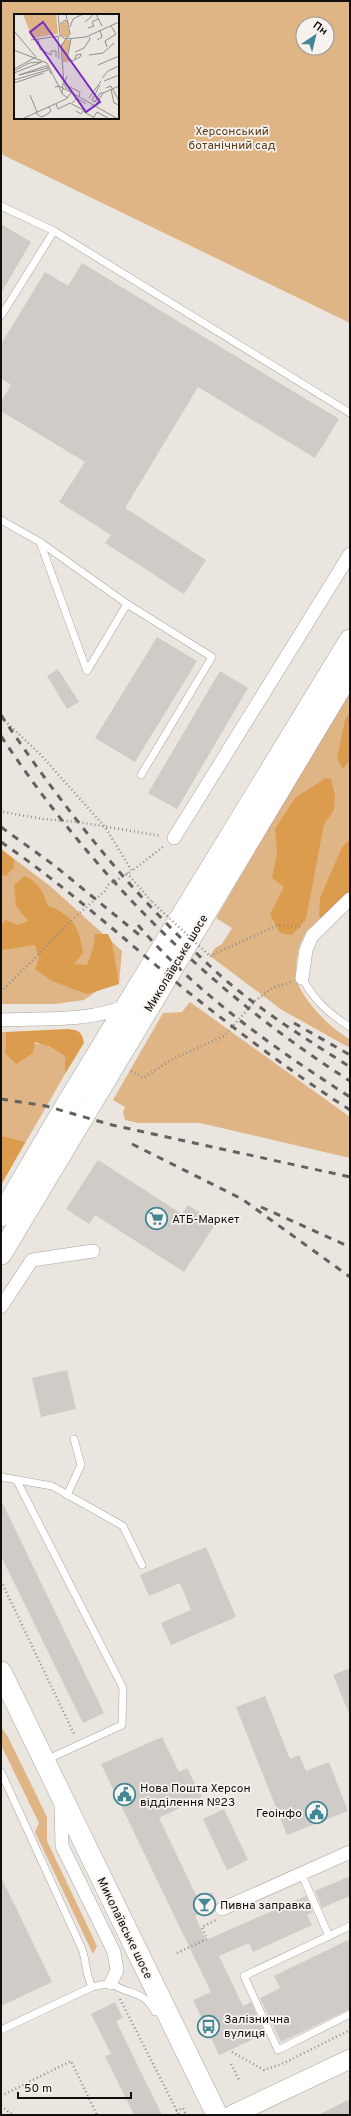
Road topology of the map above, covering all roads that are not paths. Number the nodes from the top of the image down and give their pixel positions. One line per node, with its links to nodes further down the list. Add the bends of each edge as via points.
1 (1, 206): 2 (lane)
2 (54, 231): 3 (lane); 4 (lane)
3 (1, 316)
4 (350, 413)
5 (1, 520): 6 (lane)
6 (40, 542): 8 (lane); 8 (lane, via 87,671)
7 (350, 554): 12 (street)
8 (127, 604): 11 (lane, via 212,657)
9 (350, 640): 15 (main road, Миколаївське шосе)
10 (350, 672): 20 (main road, Миколаївське шосе)
11 (141, 775)
12 (174, 838)
13 (350, 899): 14 (street, via 312,936 306,950)
14 (302, 978): 17 (lane, via 310,992 328,1012)
15 (127, 1006): 16 (street, via 94,1016); 18 (main road, Миколаївське шосе)
16 (1, 1020)
17 (350, 1027)
18 (1, 1216)
19 (93, 1251): 21 (street, via 32,1260)
20 (1, 1254)
21 (1, 1307)
22 (74, 1439): 25 (lane, via 81,1465)
23 (1, 1477): 24 (lane)
24 (17, 1481): 25 (lane, via 52,1486); 30 (lane, via 123,1688 122,1726)
25 (67, 1495): 26 (lane, via 123,1526)
26 (142, 1565)
27 (1, 1672): 29 (main road, Миколаївське шосе)
28 (1, 1703): 29 (main road, Миколаївське шосе)
29 (34, 1741): 30 (main road, Миколаївське шосе)
30 (44, 1761): 32 (main road, Миколаївське шосе)
31 (1, 1772): 38 (lane, via 82,1949 86,1962 85,1973)
32 (60, 1795): 39 (street, via 62,1846 114,1952 117,1970); 44 (main road, Миколаївське шосе)
33 (350, 1852): 34 (street)
34 (301, 1873): 35 (street); 37 (lane)
35 (222, 1909)
36 (350, 1926): 37 (lane)
37 (329, 1936): 40 (lane, via 244,1976 278,2050)
38 (92, 1987): 39 (lane); 42 (lane)
39 (114, 1988): 41 (lane, via 138,1994 152,2005)
40 (350, 2014)
41 (158, 2018)
42 (1, 2030)
43 (350, 2058): 46 (street)
44 (211, 2112): 45 (lane)
45 (212, 2115)
46 (232, 2115)

